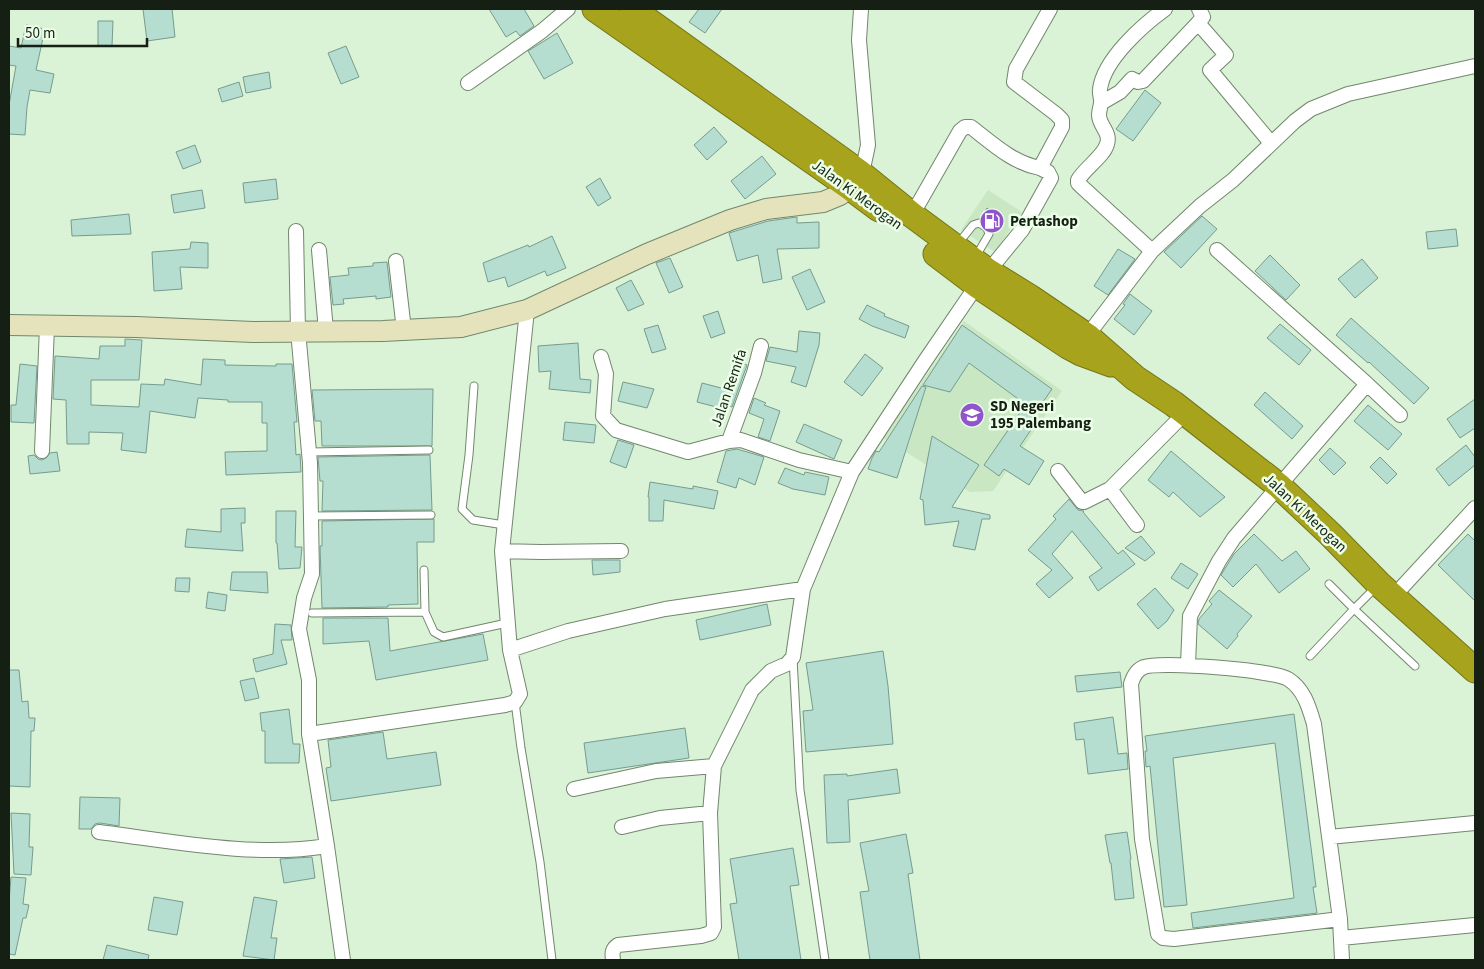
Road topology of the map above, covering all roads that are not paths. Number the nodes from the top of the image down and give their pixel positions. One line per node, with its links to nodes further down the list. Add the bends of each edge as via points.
1 (568, 9): 10 (street)
2 (595, 9): 14 (highway, Jalan Ki Merogan)
3 (632, 9): 14 (highway, Jalan Ki Merogan)
4 (861, 9): 14 (street, via 859,40 868,146 864,164)
5 (1050, 9): 13 (street, via 1014,78 1016,84 1062,120 1062,127)
6 (1165, 9): 11 (street, via 1143,25 1118,54 1102,82)
7 (1199, 9): 8 (street, via 1203,17)
8 (1198, 23): 11 (street, via 1143,81 1132,80); 12 (street, via 1226,55 1210,70)
9 (1475, 66): 12 (street, via 1348,94 1312,109)
10 (468, 83)
11 (1101, 103): 19 (street, via 1100,120 1106,129 1106,148 1078,183)
12 (1271, 143): 19 (street)
13 (1040, 168): 15 (street, via 1009,156 965,127); 21 (street, via 1051,178 1022,230)
14 (854, 180): 15 (highway, Jalan Ki Merogan); 22 (street, via 840,195 823,202 766,209 730,220 647,254)
15 (911, 221): 21 (highway, Jalan Ki Merogan); 21 (highway, Jalan Ki Merogan)
16 (296, 231): 26 (street)
17 (319, 250): 27 (street)
18 (1216, 250): 32 (street)
19 (1152, 251): 28 (street)
20 (396, 261): 25 (street)
21 (974, 266): 28 (highway, Jalan Ki Merogan, via 1031,298); 31 (highway, Jalan Ki Merogan, via 1068,346); 41 (street, via 925,361)
22 (527, 310): 25 (street, via 461,327); 47 (street)
23 (9, 325): 24 (street)
24 (44, 326): 26 (street); 38 (street)
25 (404, 330): 27 (street)
26 (298, 331): 27 (street); 39 (street)
27 (326, 331)
28 (1087, 336): 31 (highway, Jalan Ki Merogan)
29 (761, 346): 36 (street, Jalan Remifa)
30 (601, 357): 36 (street, via 606,374 603,416 616,430 688,452)
31 (1125, 369): 34 (highway, Jalan Ki Merogan)
32 (1367, 384): 35 (street); 42 (street)
33 (474, 386): 47 (lane, via 462,509 473,520)
34 (1186, 414): 42 (highway, Jalan Ki Merogan); 43 (street)
35 (1400, 415)
36 (729, 441): 41 (street, via 741,440 798,460)
37 (429, 450): 39 (lane)
38 (42, 451)
39 (309, 452): 46 (street)
40 (1058, 471): 43 (street, via 1082,502)
41 (852, 472): 53 (street)
42 (1279, 486): 54 (highway, Jalan Ki Merogan); 62 (street, via 1234,538 1195,605 1190,616)
43 (1110, 489): 48 (street)
44 (1475, 508): 54 (street)
45 (430, 515): 46 (lane)
46 (310, 516): 66 (street, via 312,574 299,629 309,680)
47 (504, 525): 49 (street)
48 (1137, 525)
49 (502, 550): 50 (street); 58 (street)
50 (621, 551)
51 (424, 570): 56 (lane)
52 (1329, 584): 55 (lane)
53 (803, 589): 59 (street, via 666,609 568,631); 61 (street)
54 (1386, 590): 55 (lane); 64 (highway, Jalan Ki Merogan)
55 (1354, 609): 60 (lane); 63 (lane)
56 (425, 612): 57 (lane); 58 (lane, via 434,632 443,637)
57 (312, 613)
58 (507, 623): 59 (street)
59 (510, 650): 65 (street, via 520,694)
60 (1310, 656)
61 (793, 657): 67 (street, via 787,664 770,671 752,690); 81 (lane, via 800,790)
62 (1188, 665): 73 (street, via 1270,673 1287,678 1298,688 1307,701 1314,724); 75 (street, via 1142,667 1131,684 1142,839 1158,934 1174,939)
63 (1415, 666)
64 (1474, 667)
65 (515, 702): 66 (street); 79 (lane)
66 (309, 734): 74 (street)
67 (714, 766): 68 (street, via 656,771); 69 (street)
68 (574, 789)
69 (710, 813): 71 (street, via 660,818); 80 (street, via 715,916 711,933 618,945 612,952)
70 (1475, 823): 73 (street)
71 (622, 827)
72 (99, 832): 74 (street, via 224,847 284,850)
73 (1329, 838): 75 (street)
74 (328, 846): 78 (street)
75 (1340, 919): 77 (street)
76 (1475, 925): 77 (street)
77 (1340, 938): 82 (street)
78 (343, 960)
79 (552, 960)
80 (613, 960)
81 (825, 960)
82 (1342, 960)

